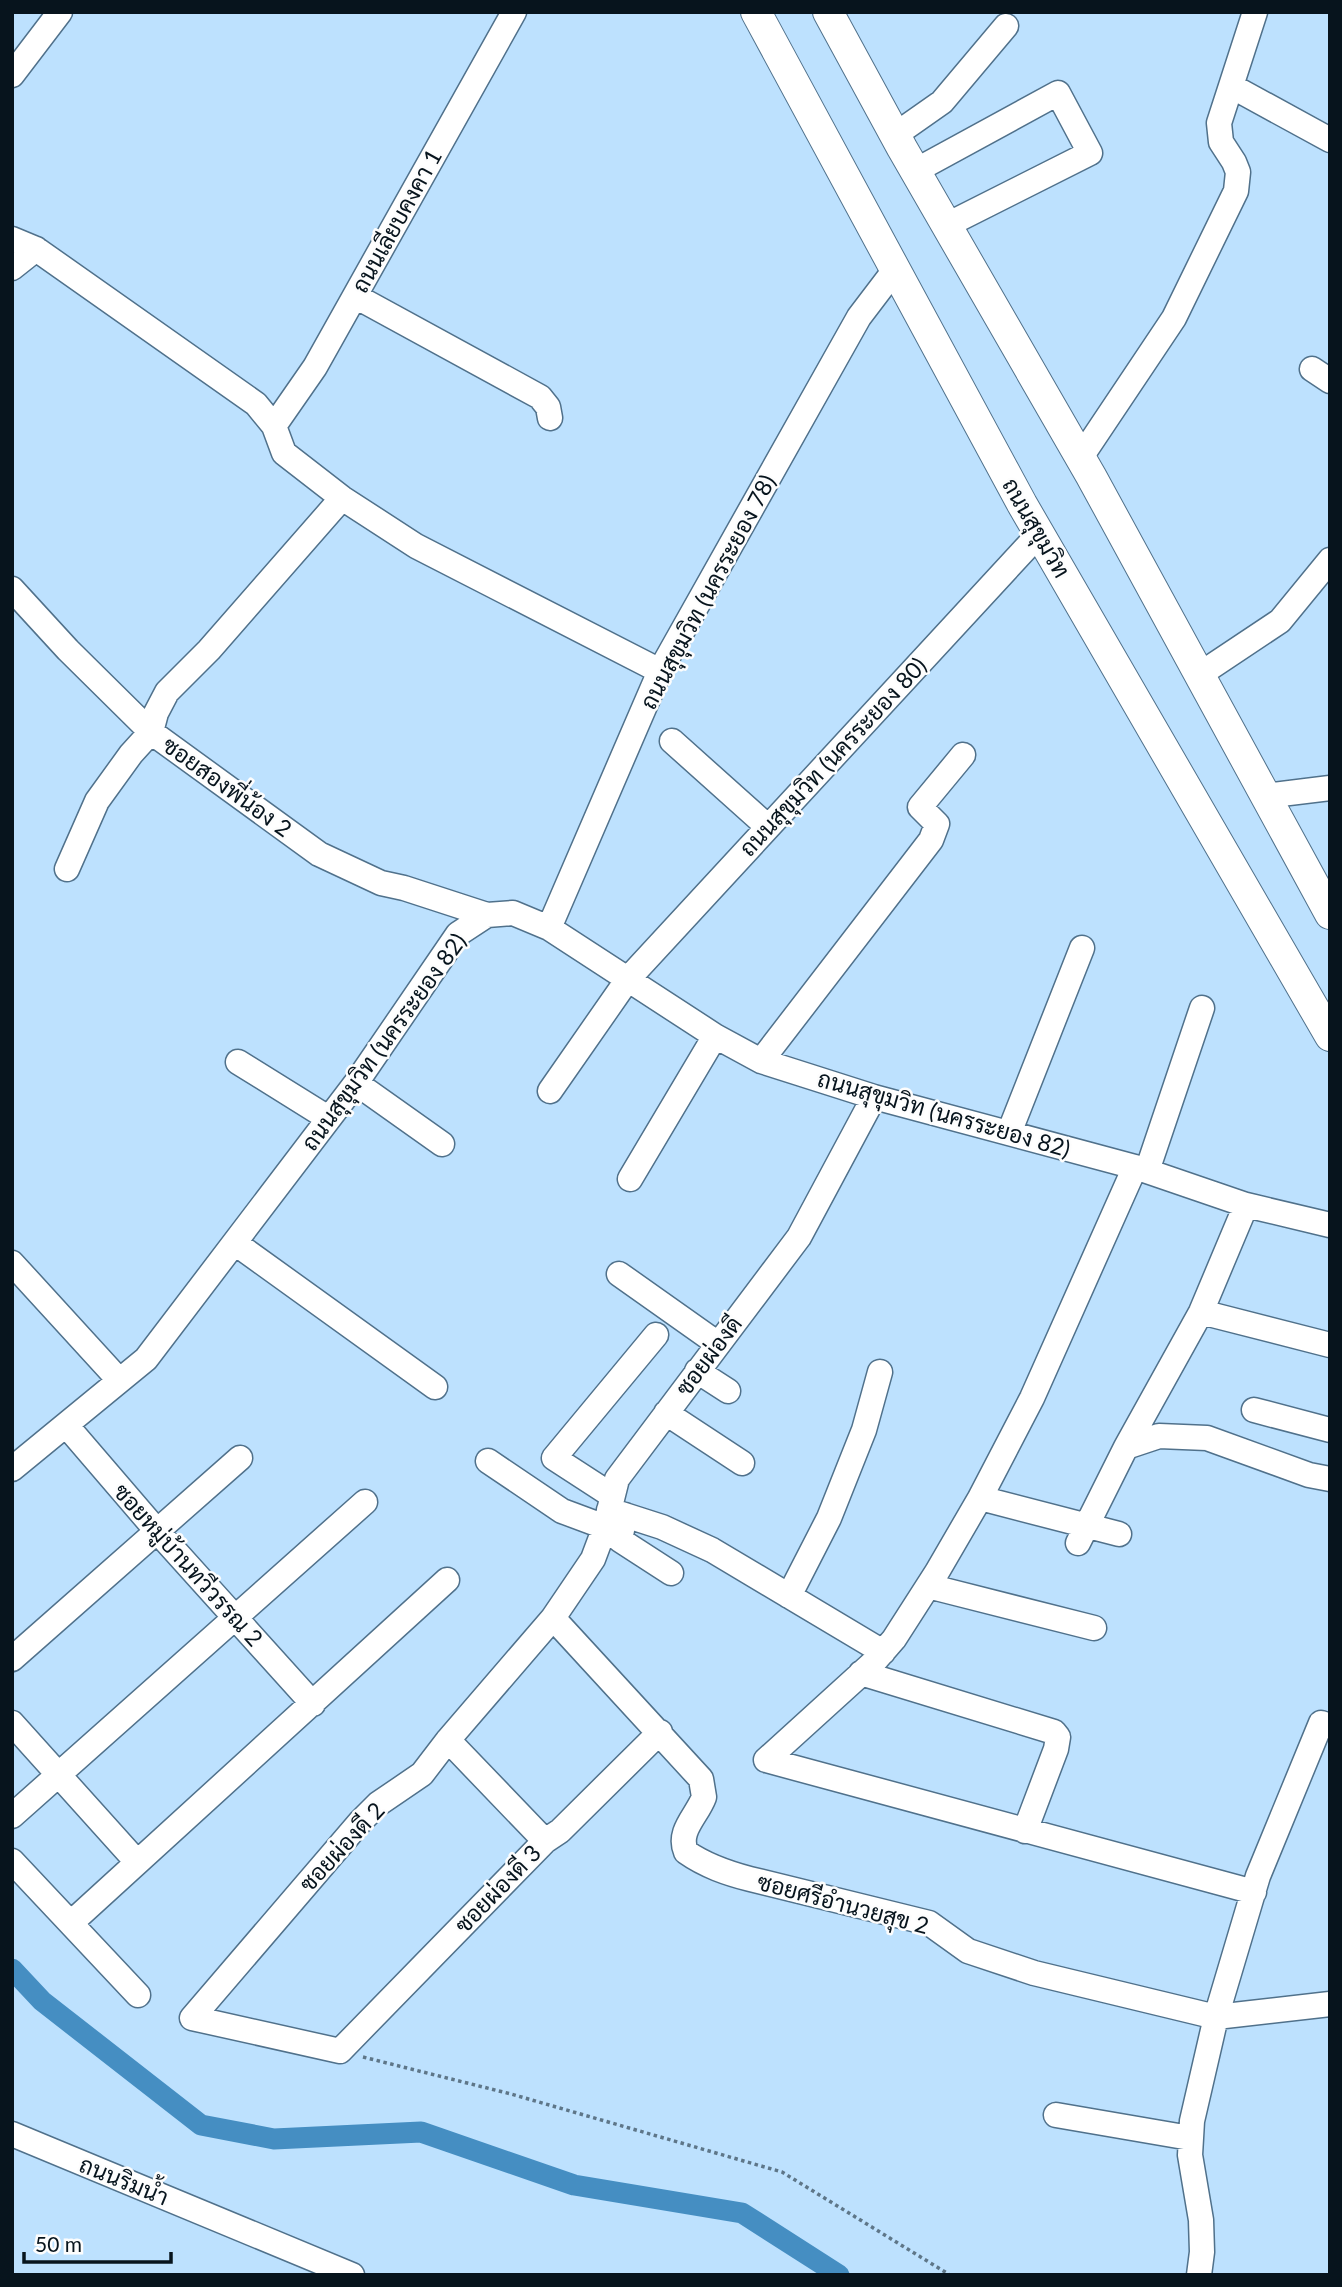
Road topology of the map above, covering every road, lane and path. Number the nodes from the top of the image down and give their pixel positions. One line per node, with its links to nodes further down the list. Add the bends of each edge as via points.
1 (60, 12): 7 (street)
2 (514, 12): 17 (street, ถนนเลียบคงคา 1)
3 (756, 12): 16 (main road, ถนนสุขุมวิท)
4 (828, 12): 9 (main road)
5 (1255, 12): 8 (street)
6 (1006, 26): 9 (street, via 942,102)
7 (12, 75)
8 (1233, 87): 10 (street); 20 (street, via 1218,135 1238,172 1236,191 1174,318)
9 (895, 135): 11 (main road)
10 (1330, 140)
11 (915, 171): 12 (main road); 12 (street, via 1058,93 1090,153)
12 (947, 225): 20 (main road)
13 (12, 239): 14 (street)
14 (36, 249): 15 (street); 19 (street, via 243,394)
15 (12, 268)
16 (894, 271): 22 (main road, ถนนสุขุมวิท); 25 (street, ถนนสุขุมวิท (นครระยอง 78), via 859,317)
17 (355, 296): 18 (street, via 540,397); 19 (street, ถนนเลียบคงคา 1, via 315,367)
18 (550, 418)
19 (274, 426): 21 (street, via 284,453)
20 (1081, 457): 26 (main road)
21 (342, 498): 25 (street, via 416,546); 27 (street, via 167,692)
22 (1039, 534): 32 (street, ถนนสุขุมวิท (นครระยอง 80)); 41 (main road, ถนนสุขุมวิท)
23 (1328, 566): 26 (street, via 1280,621)
24 (12, 589): 27 (street, ซอยสองพี่น้อง 2)
25 (660, 671): 36 (street, ถนนสุขุมวิท (นครระยอง 78))
26 (1199, 676): 31 (main road)
27 (151, 732): 33 (street, via 97,801); 35 (street, ซอยสองพี่น้อง 2, via 319,854 381,883)
28 (672, 741): 32 (street)
29 (963, 755): 42 (street, via 919,807 937,824 931,840)
30 (1330, 788): 31 (street)
31 (1265, 796): 34 (main road)
32 (768, 827): 38 (street, ถนนสุขุมวิท (นครระยอง 80))
33 (67, 869)
34 (1330, 914)
35 (487, 915): 36 (street, ถนนสุขุมวิท (นครระยอง 82), via 513,913); 44 (street, ถนนสุขุมวิท (นครระยอง 82), via 458,934)
36 (549, 928): 38 (street, ถนนสุขุมวิท (นครระยอง 82))
37 (1082, 948): 48 (street)
38 (628, 979): 40 (street, ถนนสุขุมวิท (นครระยอง 82)); 45 (street, ถนนสุขุมวิท (นครระยอง 80))
39 (1202, 1008): 50 (street)
40 (715, 1036): 42 (street, ถนนสุขุมวิท (นครระยอง 82)); 51 (street)
41 (1330, 1036)
42 (761, 1061): 46 (street, ถนนสุขุมวิท (นครระยอง 82))
43 (238, 1062): 47 (street)
44 (356, 1083): 47 (street, ถนนสุขุมวิท (นครระยอง 82)); 49 (street)
45 (550, 1091)
46 (874, 1097): 48 (street, ถนนสุขุมวิท (นครระยอง 82)); 59 (street, ซอยผ่องดี, via 799,1237)
47 (328, 1118): 54 (street, ถนนสุขุมวิท (นครระยอง 82))
48 (1009, 1133): 50 (street, ถนนสุขุมวิท (นครระยอง 82))
49 (442, 1144)
50 (1141, 1169): 52 (street, ถนนสุขุมวิท (นครระยอง 82)); 76 (street)
51 (630, 1180)
52 (1246, 1205): 53 (street, ถนนสุขุมวิท (นครระยอง 82)); 57 (street)
53 (1330, 1225)
54 (235, 1243): 63 (street, ถนนสุขุมวิท (นครระยอง 82), via 146,1359); 64 (street)
55 (12, 1263): 63 (street)
56 (619, 1274): 59 (street)
57 (1201, 1312): 60 (street); 70 (street)
58 (656, 1335): 78 (street, via 554,1458)
59 (718, 1344): 61 (street, ซอยผ่องดี)
60 (1330, 1345)
61 (697, 1371): 65 (street); 67 (street, ซอยผ่องดี)
62 (880, 1372): 85 (street, via 864,1430 829,1518)
63 (120, 1380): 68 (street, ถนนสุขุมวิท (นครระยอง 82))
64 (435, 1387)
65 (728, 1391)
66 (1254, 1410): 69 (street)
67 (666, 1413): 73 (street); 78 (street, ซอยผ่องดี, via 617,1479)
68 (66, 1425): 74 (street, ถนนสุขุมวิท (นครระยอง 82)); 79 (street, ซอยหมู่บ้านทวีวรรณ 2)
69 (1330, 1430)
70 (1126, 1447): 75 (street, via 1159,1436 1207,1438); 80 (street)
71 (240, 1458): 79 (street)
72 (488, 1461): 78 (street, via 562,1511)
73 (742, 1463)
74 (12, 1469)
75 (1330, 1479)
76 (980, 1498): 80 (street); 84 (street)
77 (365, 1502): 86 (street)
78 (613, 1512): 82 (street, via 621,1540); 85 (street, via 687,1537); 87 (street, ซอยผ่องดี, via 593,1559)
79 (157, 1531): 86 (street, ซอยหมู่บ้านทวีวรรณ 2); 90 (street)
80 (1083, 1534): 81 (street)
81 (1119, 1534)
82 (671, 1573)
83 (447, 1580): 92 (street)
84 (928, 1586): 88 (street); 89 (street)
85 (789, 1596): 89 (street)
86 (234, 1618): 92 (street, ซอยหมู่บ้านทวีวรรณ 2); 97 (street)
87 (553, 1618): 95 (street, ซอยศรีอำนวยสุข 2); 96 (street, ซอยผ่องดี 2)
88 (1094, 1628)
89 (883, 1652): 91 (street)
90 (12, 1659)
91 (861, 1674): 99 (street, via 1054,1732 1058,1743); 99 (street, via 766,1760)
92 (313, 1704): 102 (street)
93 (12, 1723): 97 (street)
94 (1325, 1725): 103 (street)
95 (660, 1732): 100 (street, ซอยผ่องดี 3); 107 (street, ซอยศรีอำนวยสุข 2, via 704,1785 704,1797 683,1840 686,1853 701,1862 750,1880 929,1923 968,1951 1034,1973)
96 (448, 1740): 100 (street); 108 (street, ซอยผ่องดี 2, via 422,1774 360,1822 192,2018)
97 (58, 1774): 98 (street); 102 (street)
98 (12, 1816)
99 (1025, 1831): 103 (street)
100 (545, 1841): 108 (street, ซอยผ่องดี 3)
101 (12, 1861): 104 (street)
102 (137, 1862): 104 (street)
103 (1254, 1892): 107 (street)
104 (71, 1923): 105 (street)
105 (138, 1995)
106 (1330, 2004): 107 (street, ซอยศรีอำนวยสุข 2)
107 (1216, 2017): 111 (street)
108 (340, 2051): 113 (path, via 511,2094 782,2172)
109 (1056, 2116): 111 (street)
110 (12, 2134): 112 (street, ถนนริมน้ำ)
111 (1190, 2138): 114 (street, via 1201,2220)
112 (352, 2275)
113 (950, 2275)
114 (1199, 2275)

